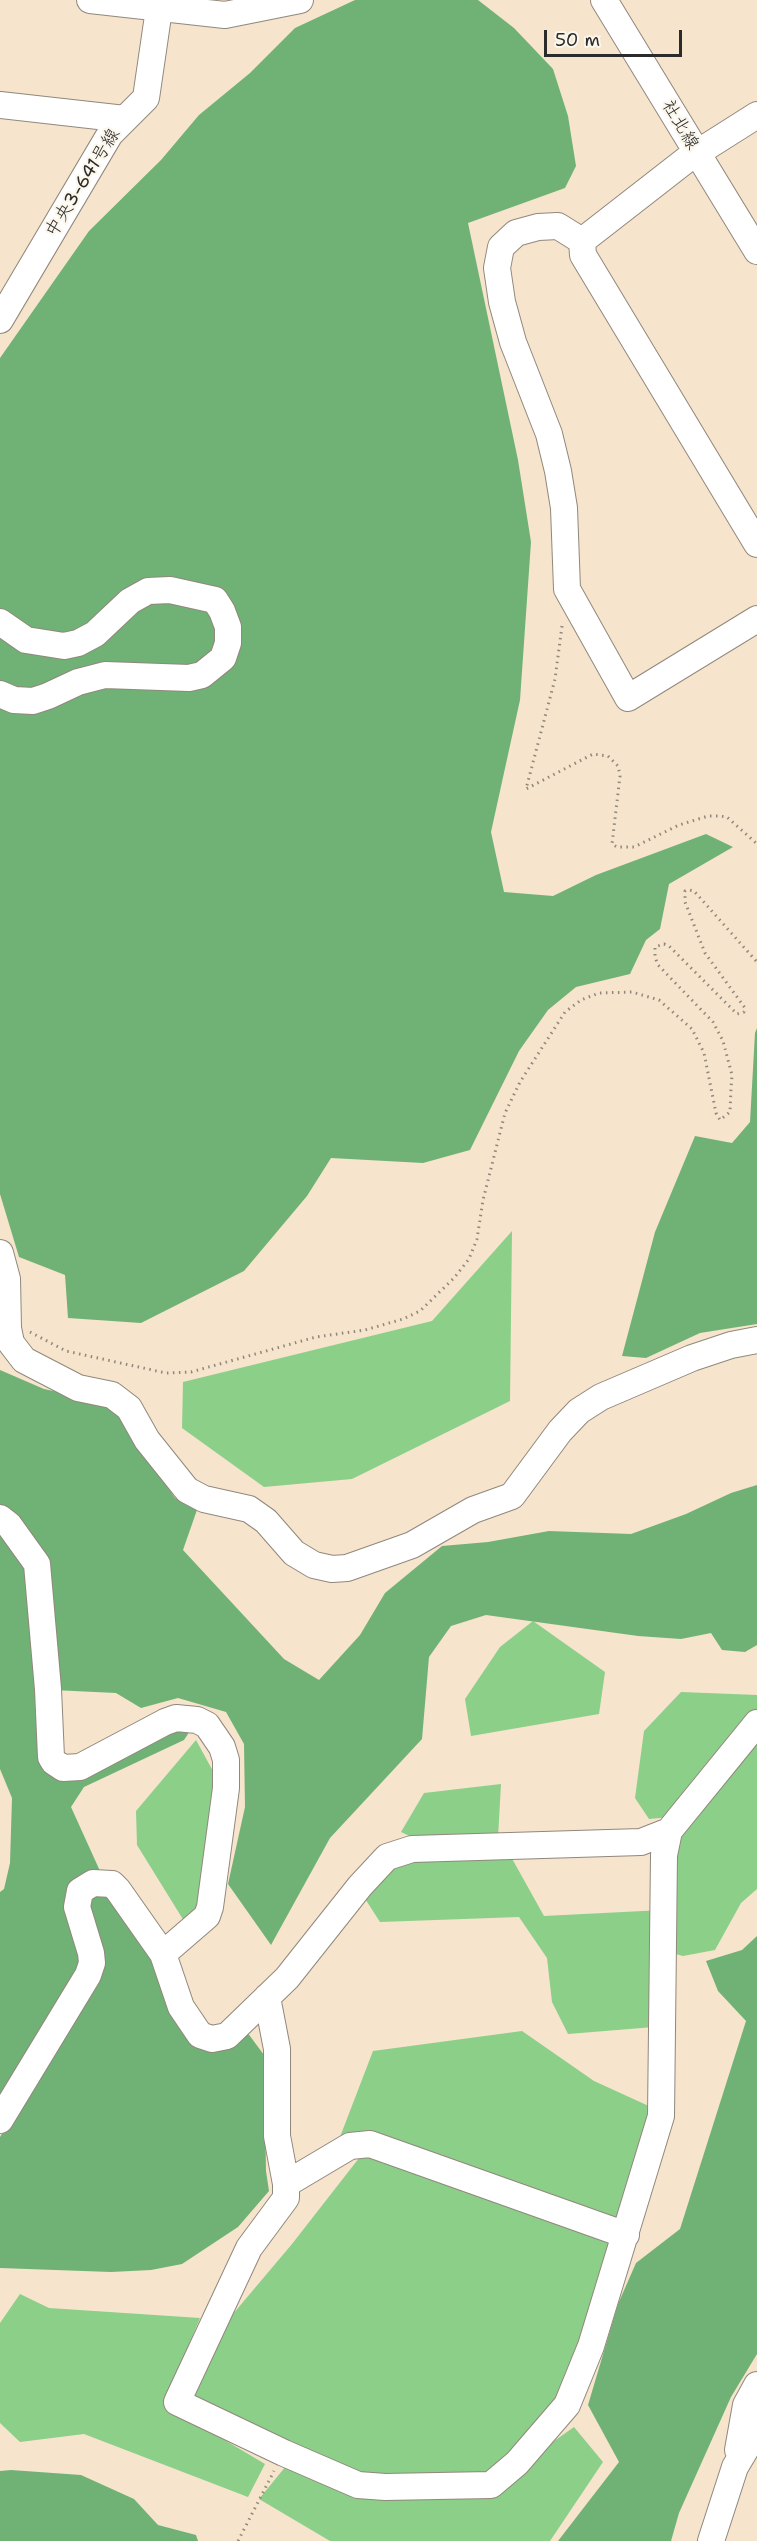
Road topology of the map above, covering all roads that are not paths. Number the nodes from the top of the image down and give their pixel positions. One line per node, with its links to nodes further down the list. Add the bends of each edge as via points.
1 (90, 0): 5 (street)
2 (300, 0): 4 (street)
3 (604, 0): 9 (street, 社北線)
4 (250, 4): 5 (street, via 225,15)
5 (159, 9): 8 (street, 中央3-641号線, via 146,98)
6 (0, 105): 8 (street)
7 (757, 116): 9 (street)
8 (125, 119): 12 (street, 中央3-641号線, via 110,134)
9 (697, 153): 10 (street); 11 (street, 社北線)
10 (582, 241): 13 (street, via 583,255); 14 (street, via 558,226 538,226 516,233 501,247 497,268 513,342 549,434 558,471 564,508 567,589 628,698)
11 (757, 250)
12 (0, 320)
13 (757, 544)
14 (757, 620)
15 (0, 622): 16 (street, via 26,640 64,646 95,634 130,601 148,591 170,590 215,600 228,627 223,658 202,675 105,675 33,701)
16 (0, 694)
17 (0, 1253): 18 (street, via 7,1279)
18 (4, 1329): 19 (street, via 24,1360 78,1388 112,1395 129,1408 147,1440 187,1490 204,1499 249,1509 266,1521 294,1553 314,1565 332,1569 346,1568 412,1545 473,1510 512,1496 560,1431 579,1411 601,1397 692,1358)
19 (757, 1340)
20 (0, 1518): 23 (street, via 37,1564 54,1762 63,1768 80,1767 176,1718 207,1725 222,1747 226,1788 210,1907 207,1916)
21 (757, 1723): 22 (street)
22 (669, 1831): 24 (street, via 640,1842 412,1849 387,1857); 27 (street, via 664,1855 661,2116)
23 (163, 1954): 24 (street, via 181,2007 200,2035 212,2039 227,2036); 25 (street, via 111,1884 93,1883 80,1891 76,1908 91,1953 90,1969)
24 (267, 1997): 26 (street, via 277,2049 277,2136)
25 (0, 2120)
26 (286, 2184): 27 (street, via 350,2146 370,2144); 27 (street, via 286,2198 249,2248 177,2402 358,2485 491,2485 517,2463 567,2405 591,2346)
27 (626, 2235)
28 (757, 2385): 30 (street, via 746,2405)
29 (757, 2430): 30 (street)
30 (735, 2467): 31 (street)
31 (711, 2541)

